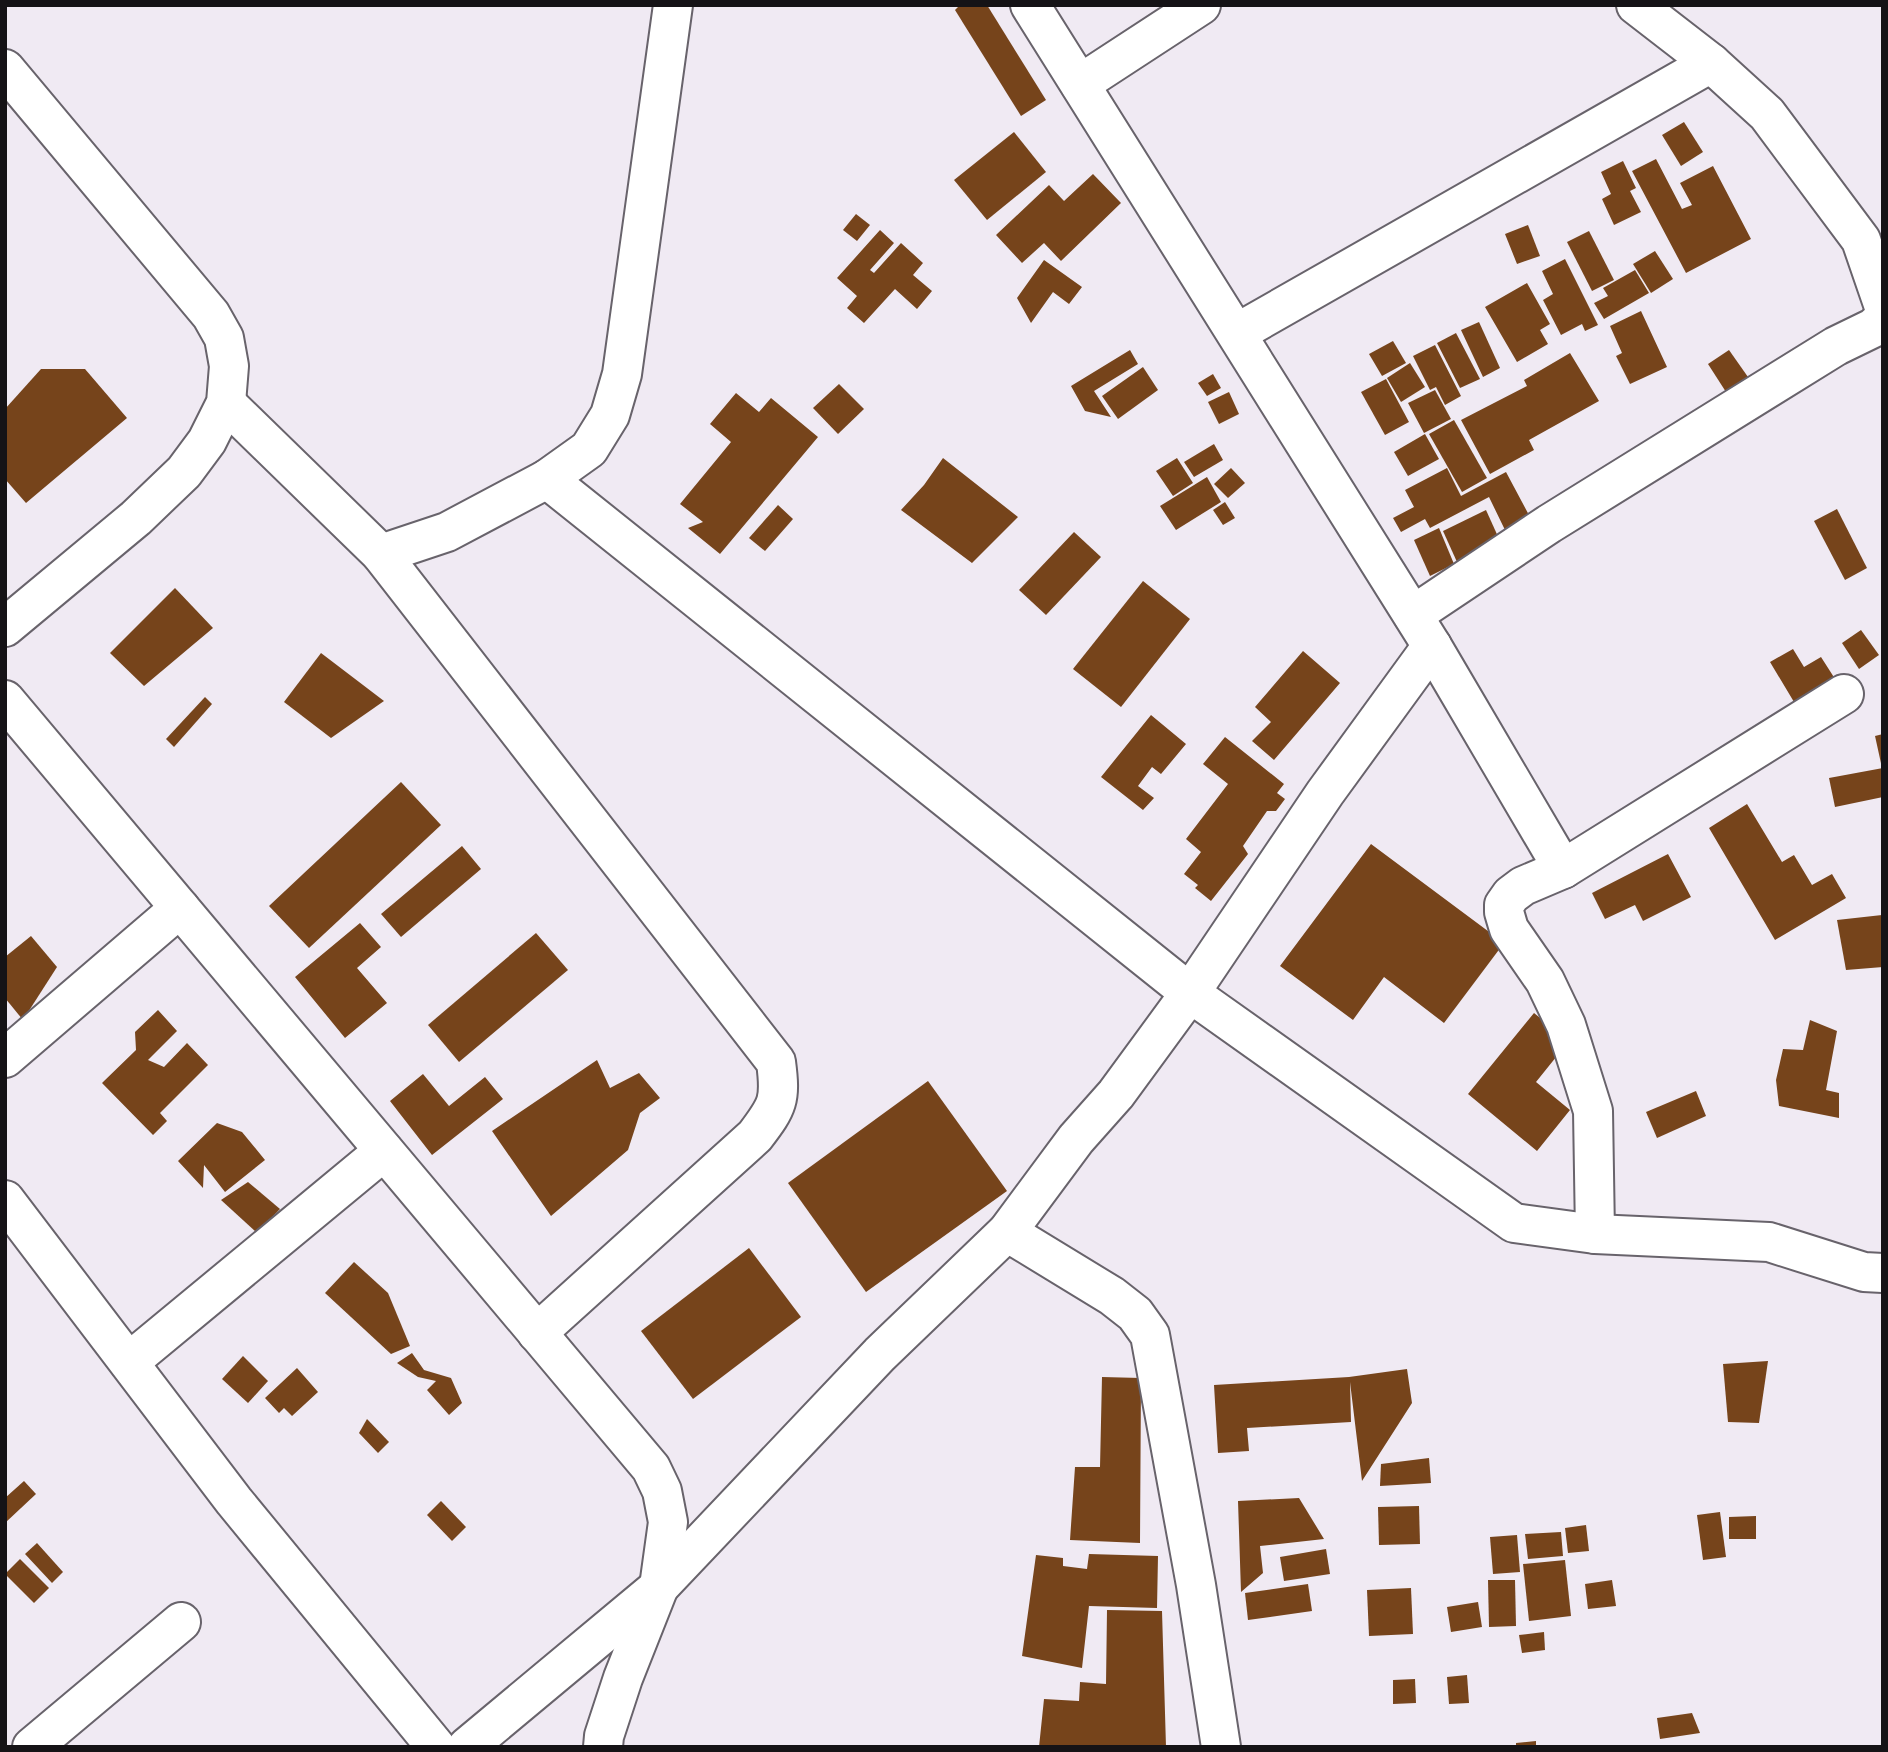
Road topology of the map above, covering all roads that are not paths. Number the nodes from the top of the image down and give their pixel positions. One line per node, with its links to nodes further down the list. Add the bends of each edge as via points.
1 (673, 5): 12 (street, via 622,374 610,415 589,449)
2 (1030, 5): 7 (street)
3 (1201, 5): 7 (street)
4 (1636, 5): 5 (street)
5 (1712, 63): 8 (street, via 1766,114 1861,240); 10 (street)
6 (5, 69): 11 (street, via 211,315 224,338 229,366)
7 (1080, 84): 10 (street)
8 (1883, 304)
9 (1883, 319): 15 (street, via 1549,524)
10 (1237, 333): 15 (street)
11 (226, 403): 13 (street); 14 (street, via 207,441 184,472 136,518)
12 (547, 479): 13 (street, via 447,532); 20 (street)
13 (381, 554): 27 (street, via 776,1062 779,1087 774,1111 755,1136)
14 (5, 626)
15 (1422, 631): 18 (street); 20 (street, via 1325,793)
16 (1844, 694): 18 (street)
17 (5, 700): 19 (street)
18 (1563, 869): 25 (street, via 1523,886 1511,895 1504,912 1509,929 1545,981 1566,1025 1593,1111)
19 (180, 908): 21 (street); 22 (street)
20 (1190, 993): 24 (street); 25 (street, via 1514,1223)
21 (5, 1058)
22 (384, 1151): 27 (street); 28 (street)
23 (5, 1200): 28 (street)
24 (1007, 1232): 29 (street, via 880,1354); 35 (street, via 1112,1296 1135,1314 1150,1335)
25 (1595, 1234): 26 (street, via 1769,1242 1864,1272)
26 (1883, 1273)
27 (537, 1333): 29 (street, via 650,1468 662,1491 668,1522)
28 (129, 1362): 32 (street, via 234,1501)
29 (659, 1587): 33 (street); 34 (street, via 623,1678)
30 (181, 1622): 31 (street)
31 (32, 1747)
32 (436, 1747)
33 (467, 1747)
34 (603, 1747)
35 (1221, 1747)

